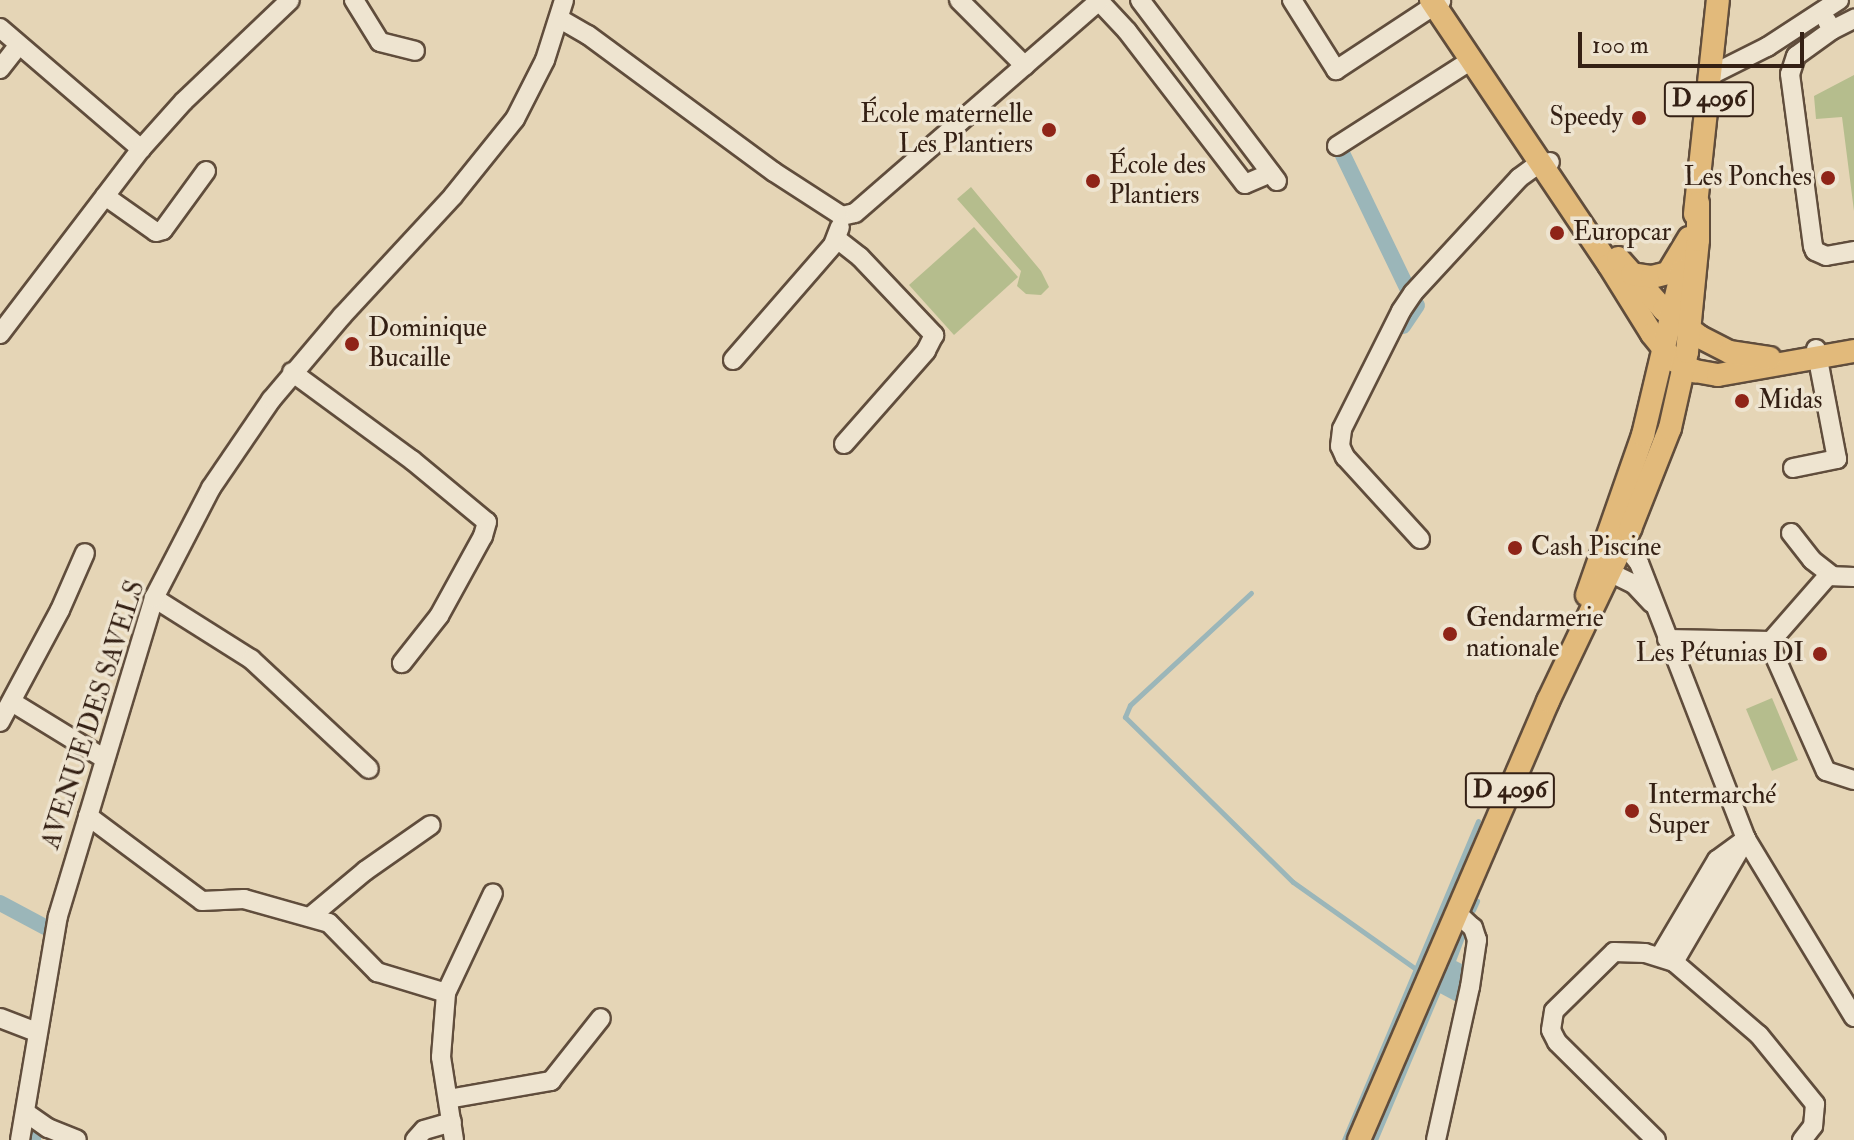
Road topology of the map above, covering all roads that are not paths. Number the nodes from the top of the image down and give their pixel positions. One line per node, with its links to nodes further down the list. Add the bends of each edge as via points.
1 (290, 0): 23 (street)
2 (354, 0): 17 (street, via 380,42)
3 (564, 0): 12 (street, AVENUE DES SAVELS)
4 (959, 0): 19 (street)
5 (1140, 0): 9 (street, via 1275,178 1245,184)
6 (1292, 0): 10 (street, via 1336,70)
7 (1718, 0): 21 (main road, D 4096)
8 (1839, 0): 11 (street)
9 (1100, 1): 19 (street)
10 (1437, 2): 18 (main road); 24 (main road)
11 (1821, 11): 15 (street); 21 (street)
12 (560, 19): 28 (street); 40 (street, AVENUE DES SAVELS, via 531,91 493,149)
13 (1854, 19): 15 (street)
14 (0, 28): 16 (street)
15 (1832, 30): 31 (street, via 1796,56 1790,74 1813,246 1826,256)
16 (18, 46): 20 (street); 23 (street)
17 (415, 51)
18 (1470, 61): 22 (street); 24 (main road)
19 (1025, 66): 28 (street, via 855,213)
20 (0, 69)
21 (1711, 75): 27 (main road, D 4096)
22 (1337, 146)
23 (141, 149): 26 (street)
24 (1544, 163): 32 (main road); 33 (main road); 49 (street, via 1469,231 1407,302 1342,429 1345,457)
25 (206, 171): 26 (street, via 163,230 156,232)
26 (105, 196): 34 (street)
27 (1698, 203): 29 (main road, D 4096); 36 (main road, D 4096)
28 (842, 216): 30 (street)
29 (1689, 238): 33 (main road, via 1668,273); 36 (main road, D 4096)
30 (837, 239): 39 (street); 44 (street, via 934,335 926,351)
31 (1854, 251)
32 (1602, 257): 36 (main road); 42 (main road, via 1644,343)
33 (1632, 274): 36 (main road)
34 (0, 334)
35 (1854, 342): 38 (main road)
36 (1678, 346): 38 (main road, via 1746,361); 41 (main road); 42 (main road, D 4096); 43 (main road, D 4096); 47 (main road, via 1668,408)
37 (1854, 351): 38 (main road)
38 (1817, 353): 41 (main road); 45 (street)
39 (733, 360)
40 (292, 372): 55 (street, AVENUE DES SAVELS, via 224,466); 59 (street, via 487,522 439,616)
41 (1718, 375): 43 (main road, via 1689,398)
42 (1652, 404): 50 (main road, D 4096)
43 (1670, 428): 47 (main road, D 4096)
44 (844, 444)
45 (1846, 457): 46 (street)
46 (1793, 468)
47 (1640, 505): 50 (main road, D 4096)
48 (1791, 533): 53 (street)
49 (1420, 539)
50 (1614, 541): 52 (main road, D 4096); 56 (street, via 1639,563); 60 (main road, D 4096)
51 (85, 553): 61 (street)
52 (1611, 573): 56 (street, via 1634,584); 60 (main road, D 4096)
53 (1831, 575): 54 (street); 58 (street)
54 (1854, 577)
55 (154, 598): 63 (street, AVENUE DES SAVELS); 64 (street, via 251,659)
56 (1652, 603): 57 (street)
57 (1667, 639): 58 (street); 68 (street)
58 (1768, 641): 65 (street, via 1826,771)
59 (402, 663)
60 (1563, 668): 70 (main road, D 4096)
61 (12, 702): 62 (street); 63 (street)
62 (0, 722)
63 (105, 759): 66 (street, AVENUE DES SAVELS)
64 (369, 769)
65 (1854, 780)
66 (88, 816): 71 (street, via 202,901 244,899); 77 (street, AVENUE DES SAVELS, via 58,916)
67 (431, 825): 71 (street)
68 (1746, 839): 72 (street, via 1717,860); 74 (street)
69 (493, 893): 73 (street)
70 (1456, 912): 84 (main road, D 4096); 85 (street, via 1475,931 1476,947)
71 (310, 917): 73 (street, via 335,927 377,972)
72 (1667, 959): 86 (street, via 1623,951 1608,955 1554,1011 1550,1023 1557,1042); 87 (street, via 1759,1035 1811,1094 1813,1126)
73 (446, 993): 78 (street, via 441,1045)
74 (1854, 1017)
75 (0, 1018): 77 (street)
76 (601, 1018): 78 (street, via 551,1081)
77 (36, 1032): 79 (street, AVENUE DES SAVELS)
78 (448, 1099): 80 (street)
79 (25, 1112): 81 (street, AVENUE DES SAVELS); 82 (street)
80 (453, 1131): 83 (street, via 424,1130)
81 (20, 1140)
82 (77, 1140)
83 (415, 1140)
84 (1359, 1140)
85 (1436, 1140)
86 (1656, 1140)
87 (1802, 1140)

